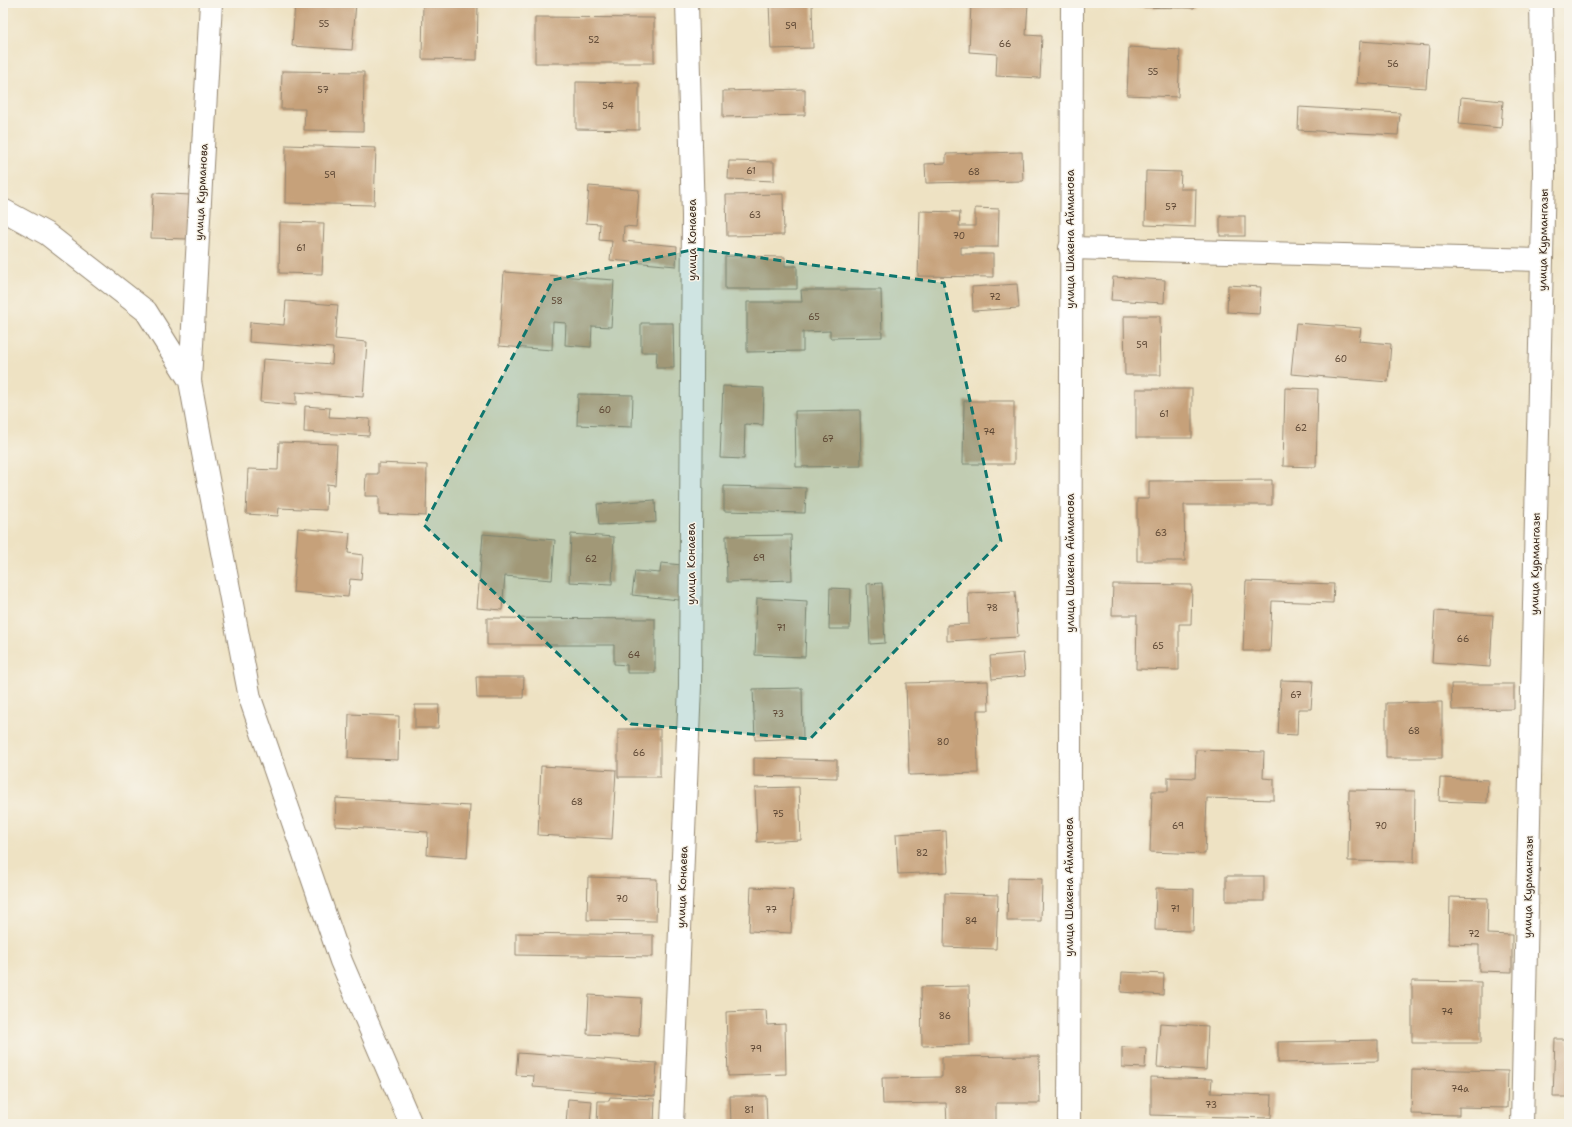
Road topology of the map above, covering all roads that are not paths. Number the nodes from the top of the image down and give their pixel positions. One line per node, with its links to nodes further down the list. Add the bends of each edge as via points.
1 (211, 3): 8 (street, улица Курманова)
2 (687, 3): 10 (street, улица Конаева, via 693,216 690,686)
3 (1072, 3): 6 (street, улица Шакена Айманова)
4 (1541, 3): 7 (street, улица Курмангазы, via 1544,172)
5 (3, 210): 8 (street, via 47,234 146,311)
6 (1070, 248): 7 (street); 11 (street, улица Шакена Айманова)
7 (1542, 260): 12 (street, улица Курмангазы)
8 (190, 381): 9 (street, via 250,698 341,961)
9 (411, 1124)
10 (672, 1124)
11 (1069, 1124)
12 (1522, 1124)

